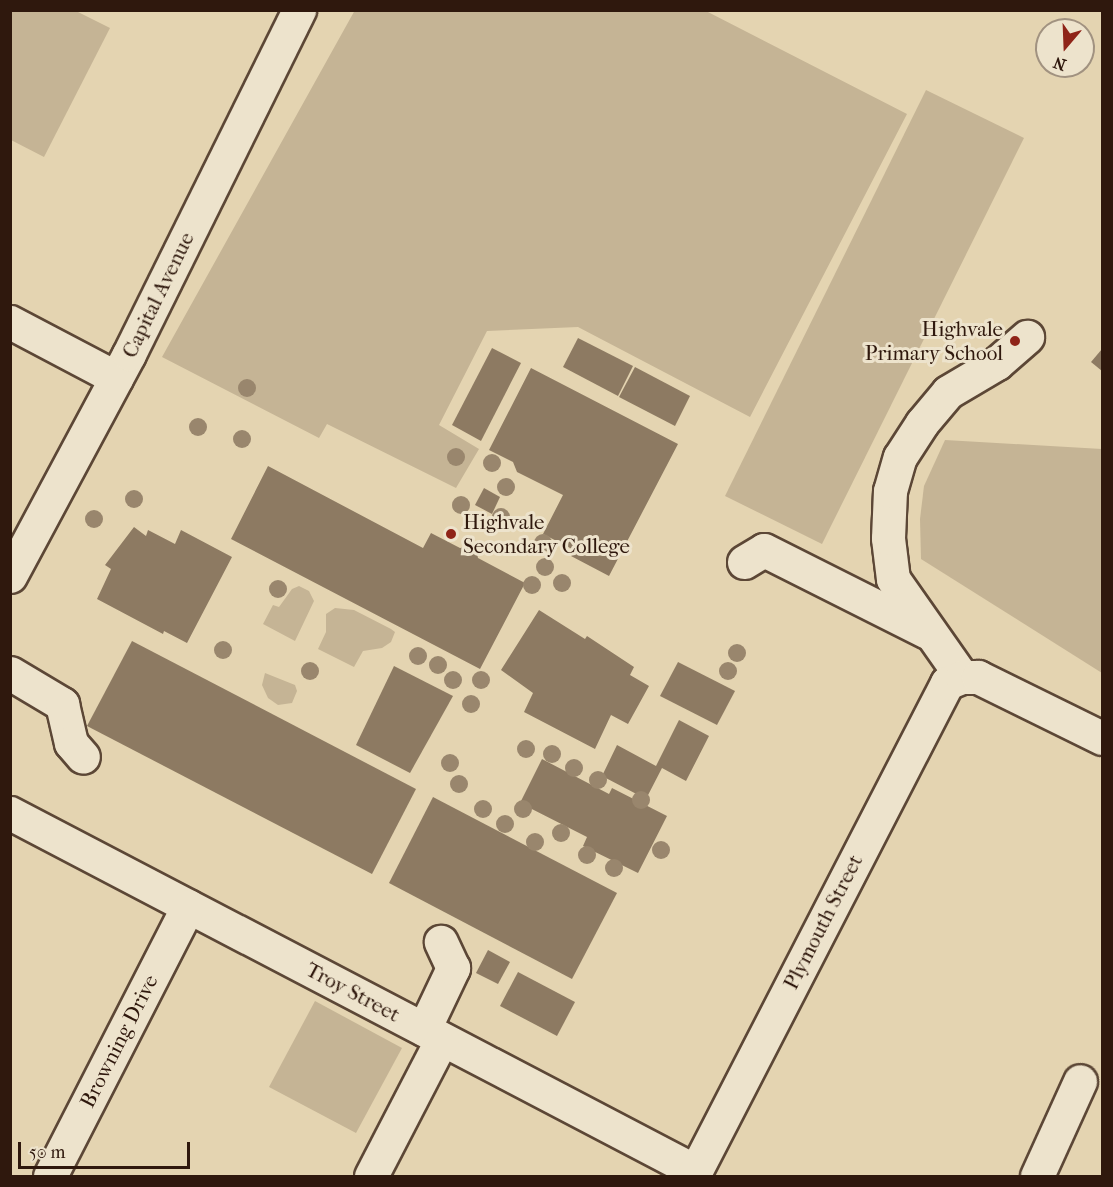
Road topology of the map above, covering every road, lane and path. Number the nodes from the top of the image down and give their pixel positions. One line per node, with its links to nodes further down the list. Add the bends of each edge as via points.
1 (299, 10): 4 (street, Capital Avenue)
2 (10, 322): 4 (street)
3 (1027, 337): 7 (street, via 998,363 948,392 900,457 890,491 888,538 893,579)
4 (116, 378): 6 (street, Capital Avenue)
5 (744, 562): 7 (street, via 764,550)
6 (10, 576)
7 (932, 634): 9 (street)
8 (10, 673): 11 (street, via 72,697 71,743)
9 (962, 677): 10 (street, via 978,677); 17 (street, Plymouth Street, via 947,683 939,696)
10 (1102, 738)
11 (83, 757)
12 (10, 813): 13 (street, Troy Street)
13 (188, 906): 15 (street, Troy Street); 18 (street, Browning Drive)
14 (441, 942): 15 (street, via 453,968)
15 (433, 1034): 17 (street, Troy Street); 19 (street)
16 (1080, 1081): 20 (street)
17 (694, 1174)
18 (50, 1176)
19 (371, 1176)
20 (1037, 1176)

